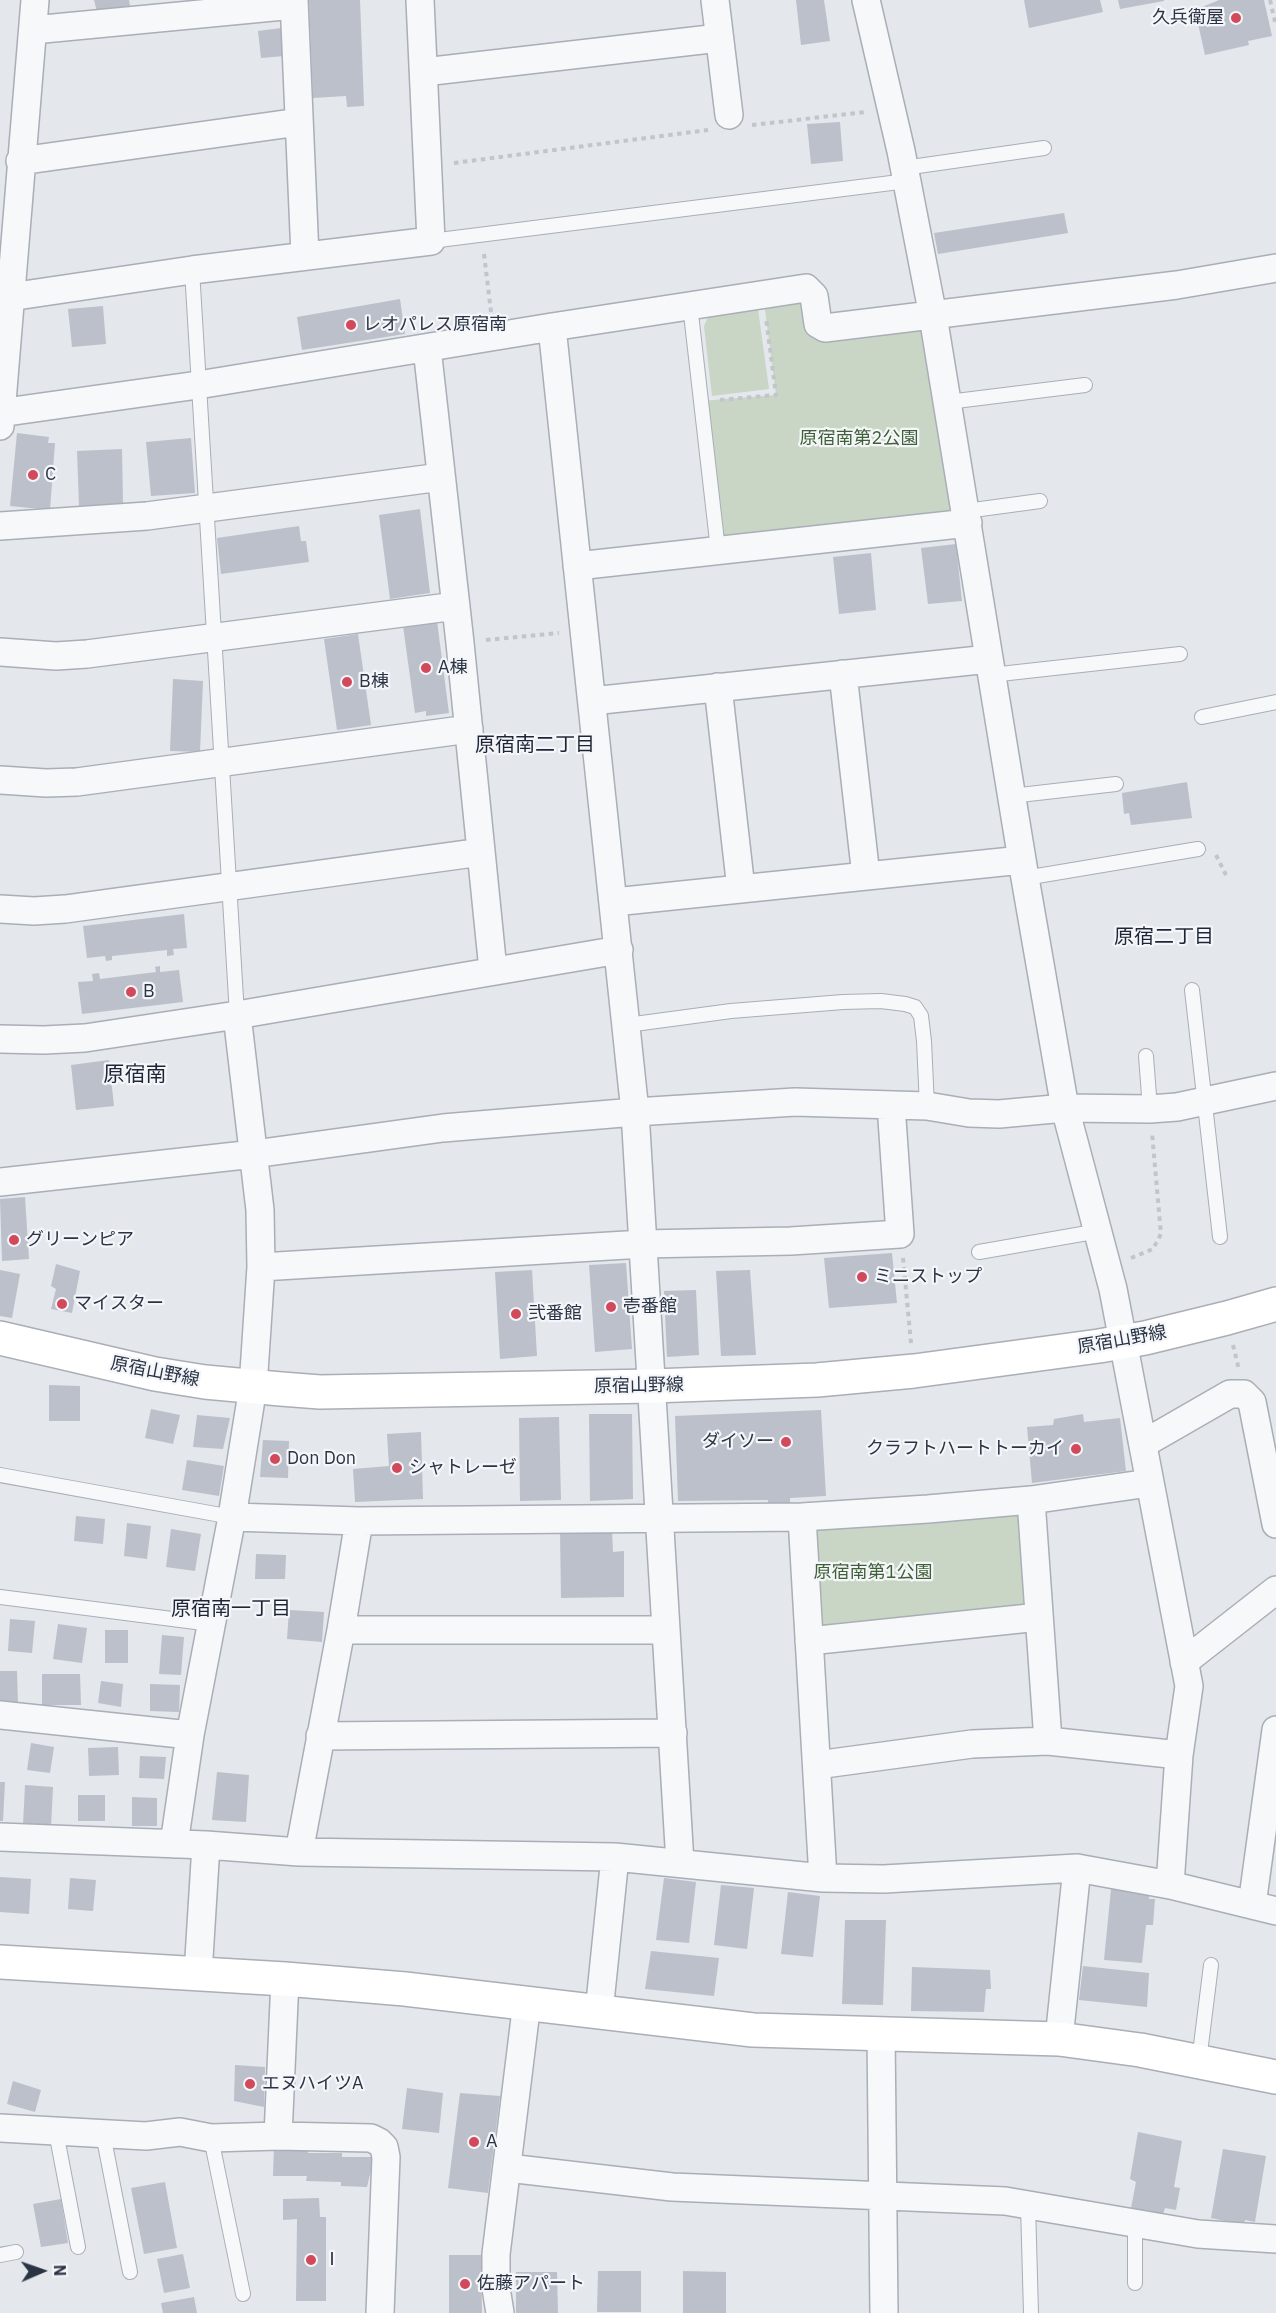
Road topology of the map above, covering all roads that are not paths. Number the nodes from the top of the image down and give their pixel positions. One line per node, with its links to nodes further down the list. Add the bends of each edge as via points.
1 (35, 0): 6 (street)
2 (420, 0): 8 (street)
3 (715, 0): 7 (street)
4 (866, 0): 13 (street)
5 (294, 3): 6 (street); 10 (street)
6 (33, 30): 12 (street)
7 (719, 38): 8 (street); 9 (street)
8 (424, 72): 14 (street)
9 (729, 121)
10 (299, 122): 12 (street); 15 (street)
11 (1044, 148): 13 (lane)
12 (20, 161): 18 (street)
13 (905, 174): 14 (lane); 20 (street)
14 (431, 242): 15 (street)
15 (305, 256): 17 (street)
16 (1276, 268): 20 (street, via 1165,287)
17 (192, 270): 18 (street); 24 (lane)
18 (10, 297): 26 (street)
19 (690, 305): 20 (street, via 806,288 814,296 818,324 825,328); 21 (street); 32 (lane)
20 (933, 316): 25 (street)
21 (552, 327): 22 (street); 33 (street)
22 (427, 348): 24 (street); 27 (street)
23 (1085, 385): 25 (lane)
24 (198, 386): 26 (street); 29 (lane)
25 (948, 402): 30 (street)
26 (0, 417)
27 (441, 477): 29 (street); 34 (street)
28 (1040, 501): 30 (lane)
29 (207, 509): 31 (street); 35 (lane)
30 (967, 517): 32 (street); 38 (street)
31 (0, 526)
32 (718, 550): 33 (street)
33 (577, 567): 41 (street)
34 (456, 606): 35 (street); 44 (street)
35 (214, 637): 36 (street, via 87,654); 45 (lane)
36 (0, 652)
37 (1180, 654): 38 (lane)
38 (990, 667): 39 (street); 48 (street)
39 (843, 674): 40 (street); 52 (street)
40 (718, 687): 41 (street); 54 (street)
41 (592, 701): 55 (street)
42 (1276, 702): 43 (lane)
43 (1202, 717)
44 (469, 729): 45 (street); 50 (street)
45 (222, 763): 46 (street, via 77,782); 53 (lane)
46 (0, 780)
47 (1116, 784): 48 (lane)
48 (1011, 796): 51 (street)
49 (1198, 849): 51 (lane)
50 (481, 852): 53 (street); 58 (street)
51 (1024, 869): 52 (street); 68 (street)
52 (866, 876): 54 (street)
53 (230, 888): 56 (street, via 65,909); 60 (lane)
54 (741, 889): 55 (street)
55 (614, 902): 57 (street)
56 (0, 909)
57 (619, 950): 58 (street); 61 (street)
58 (493, 970): 60 (street)
59 (1192, 990): 65 (lane)
60 (237, 1015): 62 (street, via 85,1038); 71 (street)
61 (627, 1025): 67 (lane, via 843,1002 905,1004 915,1007 921,1016); 70 (street)
62 (0, 1039)
63 (1146, 1056): 69 (lane)
64 (1276, 1086): 65 (street)
65 (1206, 1101): 69 (street); 74 (lane)
66 (891, 1105): 67 (street); 70 (street, via 795,1102); 75 (street, via 900,1234)
67 (927, 1106): 68 (street, via 999,1114)
68 (1065, 1108): 69 (street); 73 (street)
69 (1150, 1108)
70 (635, 1112): 71 (street, via 443,1128); 75 (street)
71 (254, 1154): 72 (street); 77 (street)
72 (0, 1182)
73 (1099, 1231): 76 (lane); 80 (street)
74 (1220, 1237)
75 (643, 1244): 77 (street); 81 (street)
76 (979, 1252)
77 (261, 1267): 82 (street)
78 (1276, 1304): 80 (street, 原宿山野線)
79 (0, 1338): 82 (street, 原宿山野線, via 155,1374)
80 (1123, 1342): 81 (street, 原宿山野線, via 914,1371 817,1380); 83 (street)
81 (652, 1386): 82 (street, 原宿山野線, via 320,1392); 89 (street)
82 (253, 1387): 88 (street)
83 (1143, 1444): 85 (street); 91 (street, via 1230,1395 1244,1394 1252,1402)
84 (0, 1475): 88 (lane)
85 (1149, 1483): 86 (street); 99 (street)
86 (1031, 1500): 87 (street); 94 (street)
87 (802, 1516): 89 (street); 98 (street)
88 (232, 1517): 90 (street); 95 (street)
89 (658, 1517): 90 (street); 97 (street)
90 (359, 1521): 96 (street)
91 (1276, 1524)
92 (1276, 1590): 99 (street)
93 (0, 1597): 95 (lane)
94 (1039, 1617): 98 (street); 105 (street)
95 (211, 1624): 103 (street)
96 (342, 1630): 97 (street); 104 (street)
97 (665, 1630): 102 (street)
98 (809, 1641): 107 (street)
99 (1184, 1662): 106 (street, via 1189,1686)
100 (0, 1715): 103 (street)
101 (1276, 1730): 117 (street)
102 (673, 1733): 104 (street); 113 (street)
103 (190, 1735): 109 (street)
104 (320, 1736): 111 (street)
105 (1048, 1741): 106 (street); 107 (street, via 972,1744)
106 (1179, 1755): 116 (street)
107 (817, 1765): 115 (street)
108 (0, 1837): 109 (street)
109 (174, 1844): 110 (street)
110 (206, 1845): 111 (street); 120 (street)
111 (299, 1852): 112 (street)
112 (615, 1857): 113 (street); 123 (street)
113 (680, 1863): 115 (street)
114 (1077, 1868): 115 (street, via 884,1879); 116 (street); 125 (street)
115 (823, 1878)
116 (1170, 1885): 117 (street)
117 (1264, 1908)
118 (0, 1962): 120 (street)
119 (1210, 1965): 126 (lane)
120 (198, 1974): 121 (street)
121 (285, 1979): 122 (street); 131 (street)
122 (527, 2002): 123 (street); 133 (street)
123 (598, 2012): 124 (street, via 753,2030)
124 (881, 2033): 125 (street); 134 (street)
125 (1059, 2039): 126 (street)
126 (1198, 2062): 127 (street)
127 (1276, 2077)
128 (0, 2128): 129 (street)
129 (56, 2132): 130 (street); 138 (lane)
130 (103, 2134): 132 (street, via 146,2136 180,2132); 141 (lane)
131 (278, 2136): 132 (street); 144 (street, via 370,2138 384,2147)
132 (211, 2138): 143 (lane)
133 (508, 2168): 134 (street, via 672,2187); 145 (street, via 496,2254)
134 (882, 2195): 135 (street); 146 (street)
135 (1028, 2205): 136 (street); 147 (lane)
136 (1135, 2224): 137 (street, via 1198,2234); 142 (lane)
137 (1276, 2239)
138 (78, 2247)
139 (16, 2252): 140 (lane)
140 (0, 2255)
141 (130, 2272)
142 (1135, 2283)
143 (243, 2294)
144 (380, 2313)
145 (500, 2313)
146 (884, 2313)
147 (1031, 2313)

